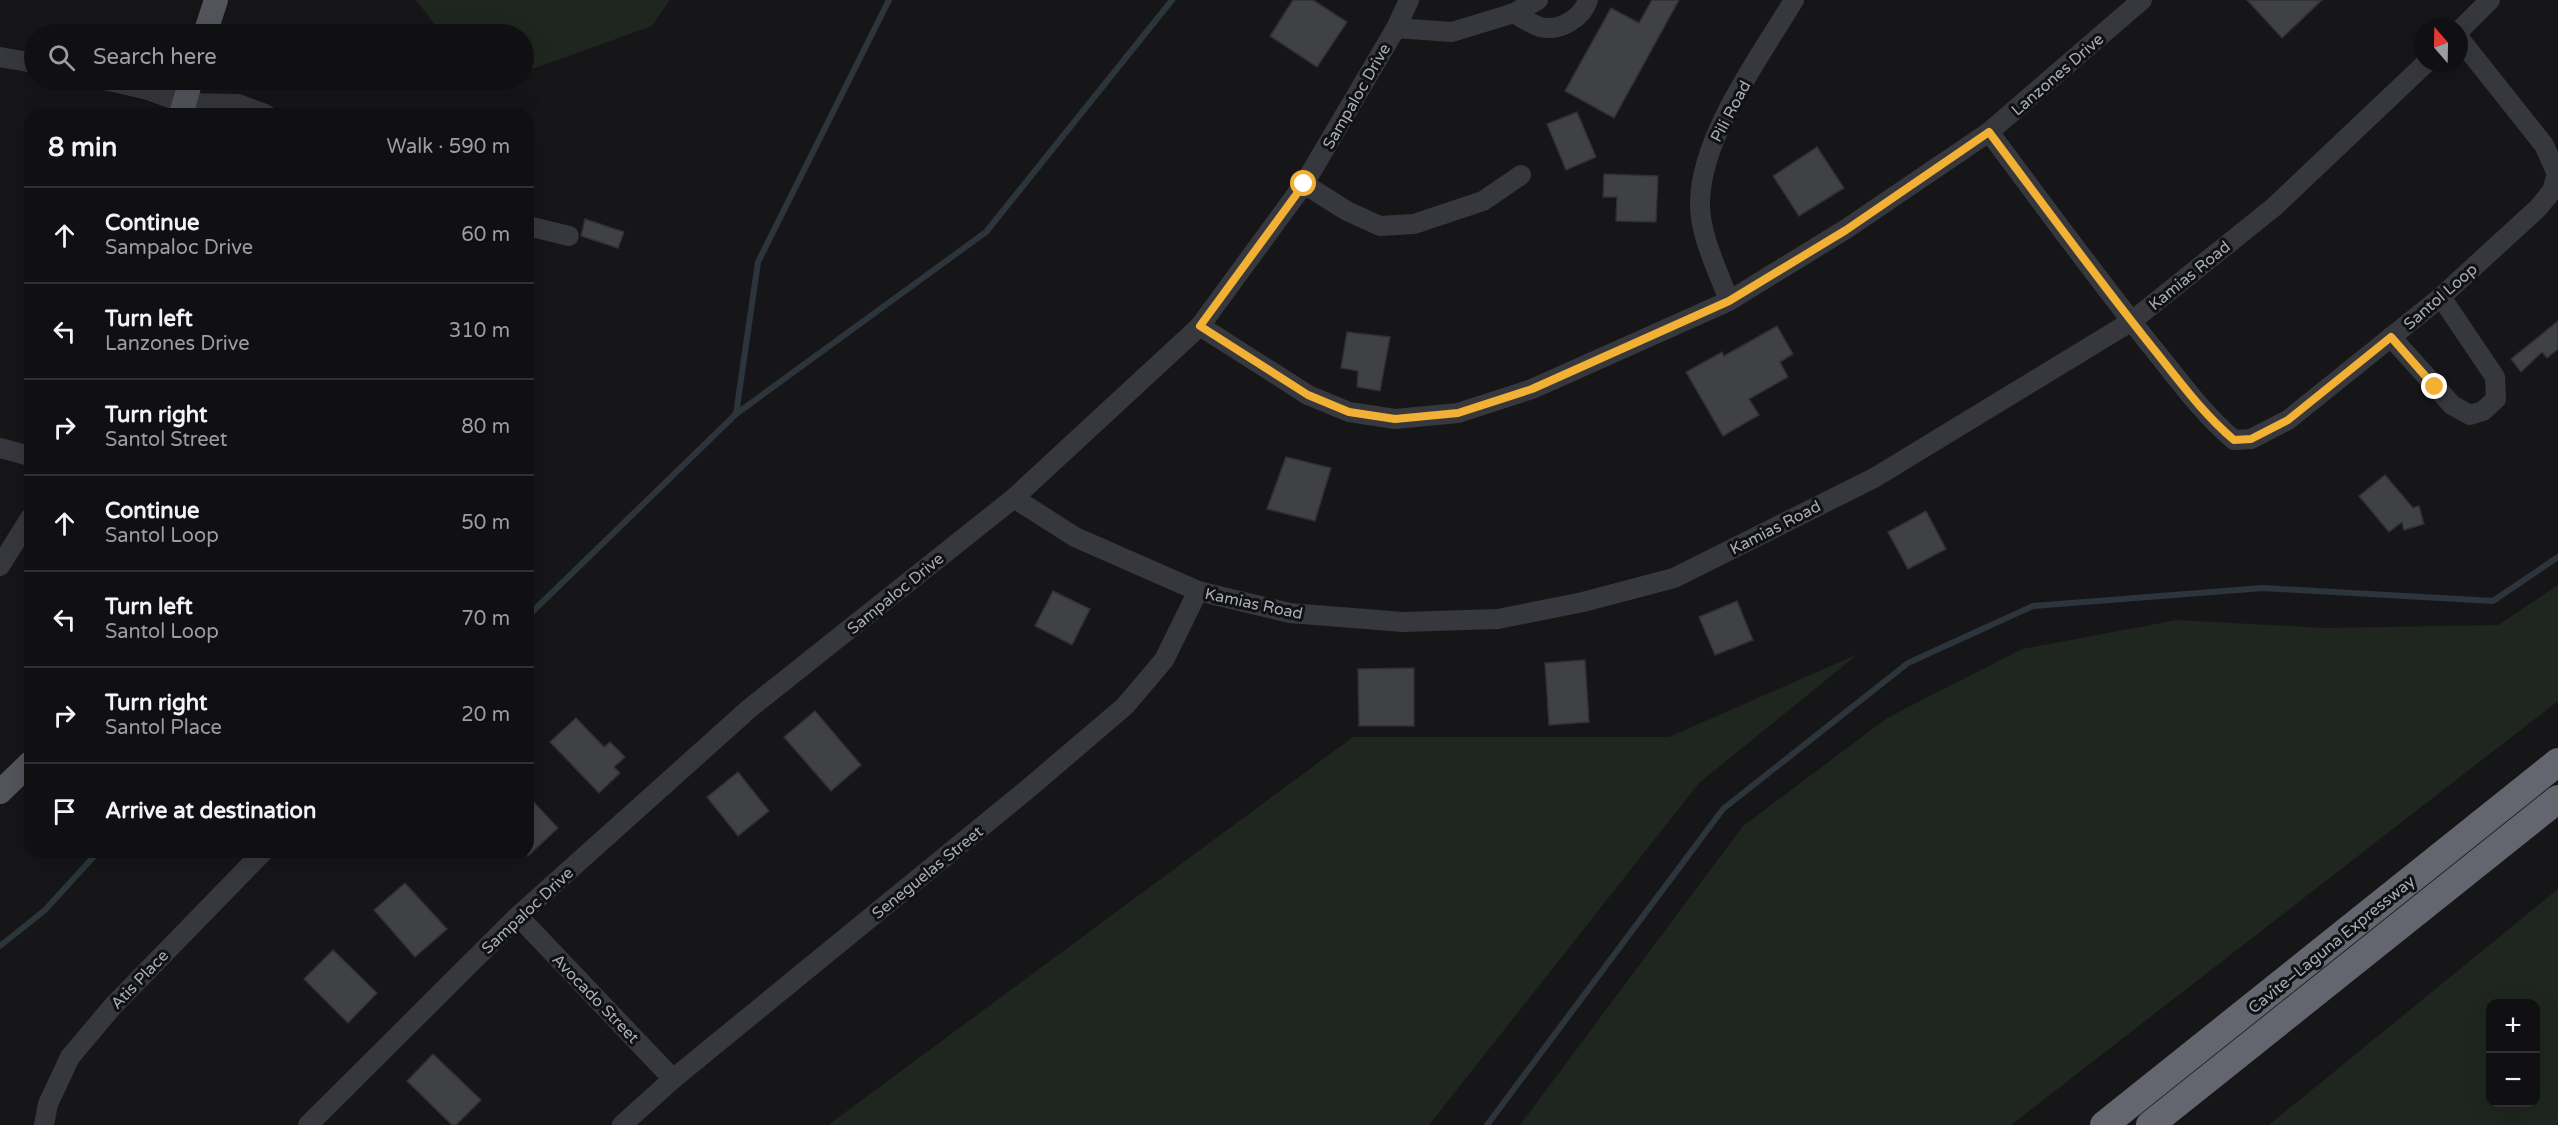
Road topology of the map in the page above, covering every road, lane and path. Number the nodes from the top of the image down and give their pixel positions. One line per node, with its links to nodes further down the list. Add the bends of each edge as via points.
1 (216, 0): 10 (main road)
2 (1409, 0): 11 (street, Sampaloc Drive)
3 (1538, 0): 8 (street)
4 (1588, 0): 8 (street, via 1572,21 1550,28)
5 (1794, 0): 26 (street, Pili Road, via 1721,123 1707,157 1700,202 1706,239)
6 (2142, 0): 20 (street, Lanzones Drive)
7 (2490, 0): 9 (street)
8 (1514, 13): 11 (street, via 1452,32)
9 (2468, 22)
10 (208, 24)
11 (1396, 28): 22 (street, Sampaloc Drive)
12 (2468, 49): 25 (street, Santol Loop, via 2544,145 2557,174 2552,191 2538,208)
13 (0, 57): 14 (street)
14 (24, 61)
15 (2416, 72): 27 (street, Kamias Road, via 2274,207)
16 (148, 90): 18 (street)
17 (188, 90): 18 (main road)
18 (182, 108): 19 (street, via 238,104)
19 (249, 108)
20 (1989, 132): 26 (street, Lanzones Drive, via 1846,230); 27 (street)
21 (1521, 175): 22 (street, via 1483,201 1414,224 1380,226)
22 (1304, 184): 28 (street, Sampaloc Drive)
23 (534, 227): 24 (street)
24 (569, 236)
25 (2441, 297): 29 (street, Santol Loop); 29 (street, via 2495,378 2496,399 2483,411 2470,415 2452,405)
26 (1729, 301): 28 (street, Lanzones Drive, via 1532,389 1458,413 1395,419 1349,412 1308,395)
27 (2132, 321): 29 (street, Santol Loop, via 2219,428 2234,440 2251,439 2288,420); 35 (street, Kamias Road, via 1874,478 1674,578 1498,619 1415,622 1290,613)
28 (1200, 326): 32 (street, Sampaloc Drive)
29 (2391, 337)
30 (0, 448): 31 (street)
31 (24, 454)
32 (1014, 498): 35 (street, Kamias Road, via 1075,537); 41 (street, Sampaloc Drive, via 750,708)
33 (24, 528): 34 (street)
34 (0, 566)
35 (1198, 591): 42 (street, Seneguelas Street, via 1164,660 1125,706)
36 (2558, 762): 46 (highway, Cavite–Laguna Expressway)
37 (24, 769): 38 (main road)
38 (0, 792)
39 (2558, 799): 47 (highway, Cavite–Laguna Expressway)
40 (257, 858): 43 (street, Atis Place, via 113,1006 70,1057 48,1104)
41 (518, 916): 42 (street, Avocado Street); 44 (street, Sampaloc Drive)
42 (673, 1079): 45 (street, Seneguelas Street)
43 (44, 1125)
44 (308, 1125)
45 (622, 1125)
46 (2104, 1125)
47 (2150, 1125)

